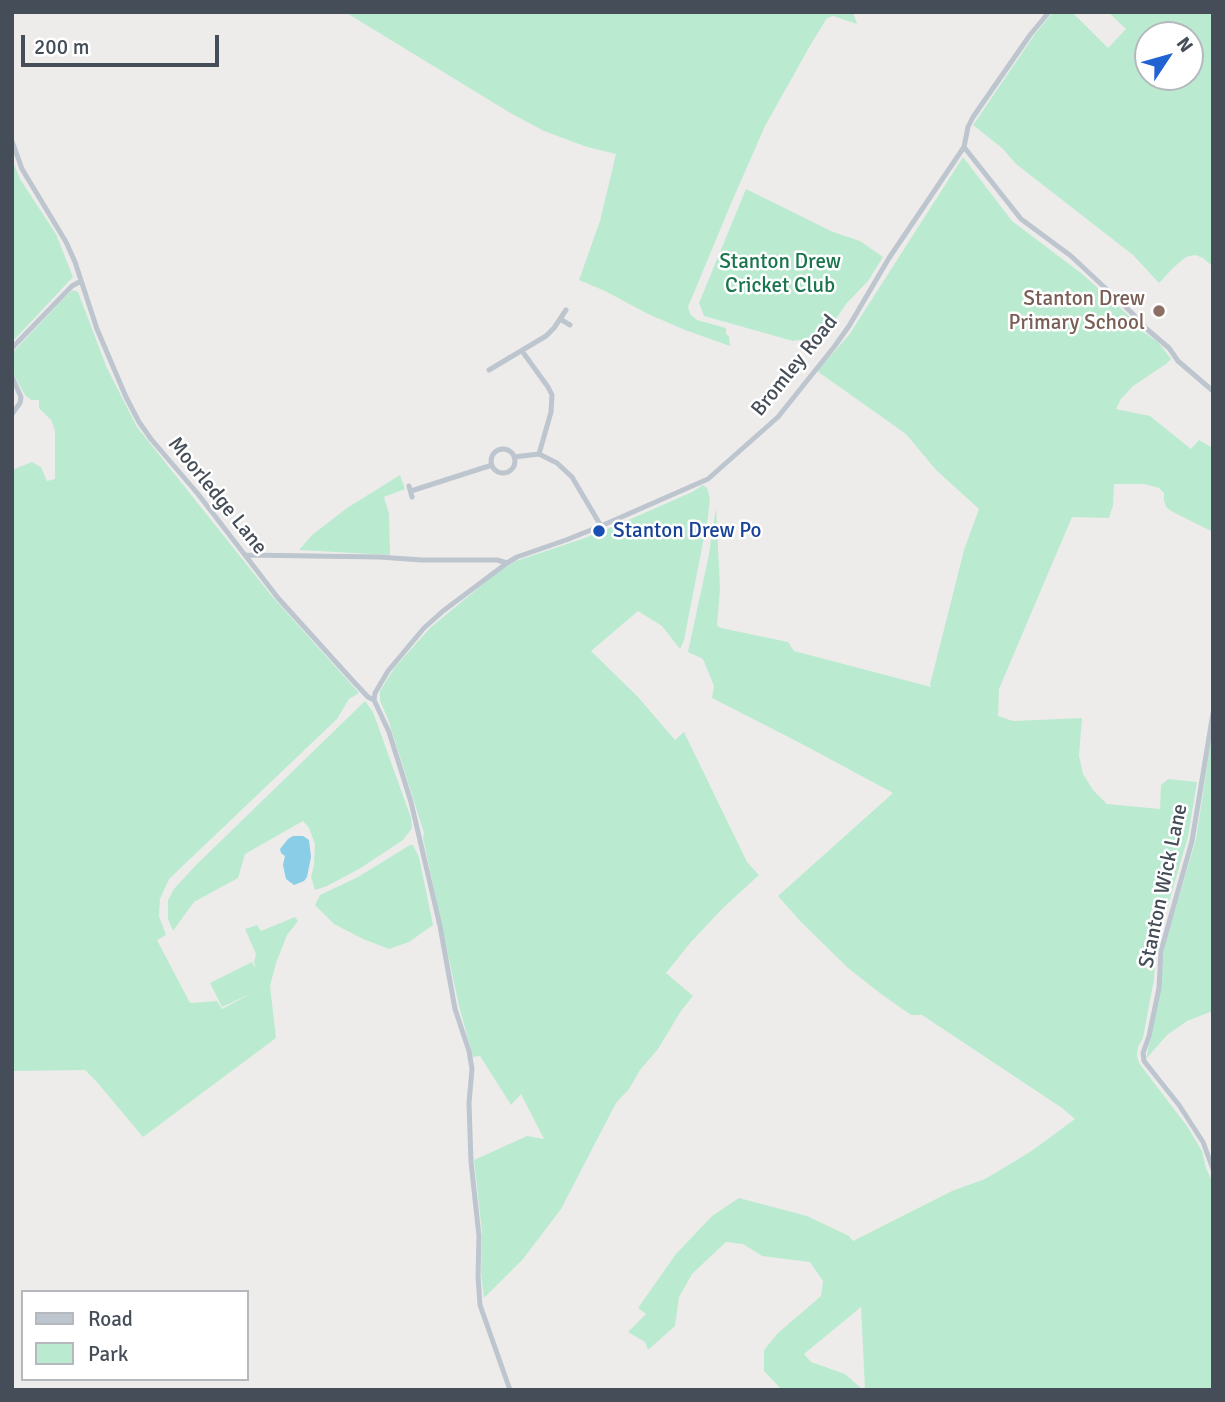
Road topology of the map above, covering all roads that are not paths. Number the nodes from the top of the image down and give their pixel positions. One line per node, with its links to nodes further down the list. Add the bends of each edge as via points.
1 (1049, 12): 3 (street, Bromley Road, via 973,117)
2 (12, 141): 4 (street, Moorledge Lane, via 22,169 66,242)
3 (964, 147): 12 (street, via 1021,219 1071,256); 18 (street, Bromley Road, via 849,326 778,416 708,479)
4 (80, 281): 8 (street); 19 (street, Moorledge Lane, via 139,422)
5 (566, 310): 6 (street)
6 (560, 319): 7 (street); 9 (street, via 546,336)
7 (570, 325)
8 (12, 348)
9 (522, 351): 10 (street); 14 (street, via 551,395)
10 (489, 370)
11 (12, 377): 13 (street, via 22,397)
12 (1213, 391)
13 (12, 414)
14 (540, 454): 15 (street); 18 (street, via 572,477)
15 (514, 457): 16 (street, via 500,450 492,456); 16 (street, via 513,468 506,473)
16 (492, 465): 17 (street)
17 (411, 492)
18 (601, 526): 20 (street, Bromley Road)
19 (245, 555): 20 (street, Bromley Road); 21 (street, Moorledge Lane, via 309,633)
20 (507, 563): 21 (street, Bromley Road, via 424,628 388,671)
21 (374, 700): 24 (street, via 411,802 455,1009 469,1051 480,1305)
22 (1213, 713): 23 (street, Stanton Wick Lane, via 1192,841 1161,951 1159,988 1143,1053 1144,1061 1203,1142)
23 (1213, 1169)
24 (510, 1390)

